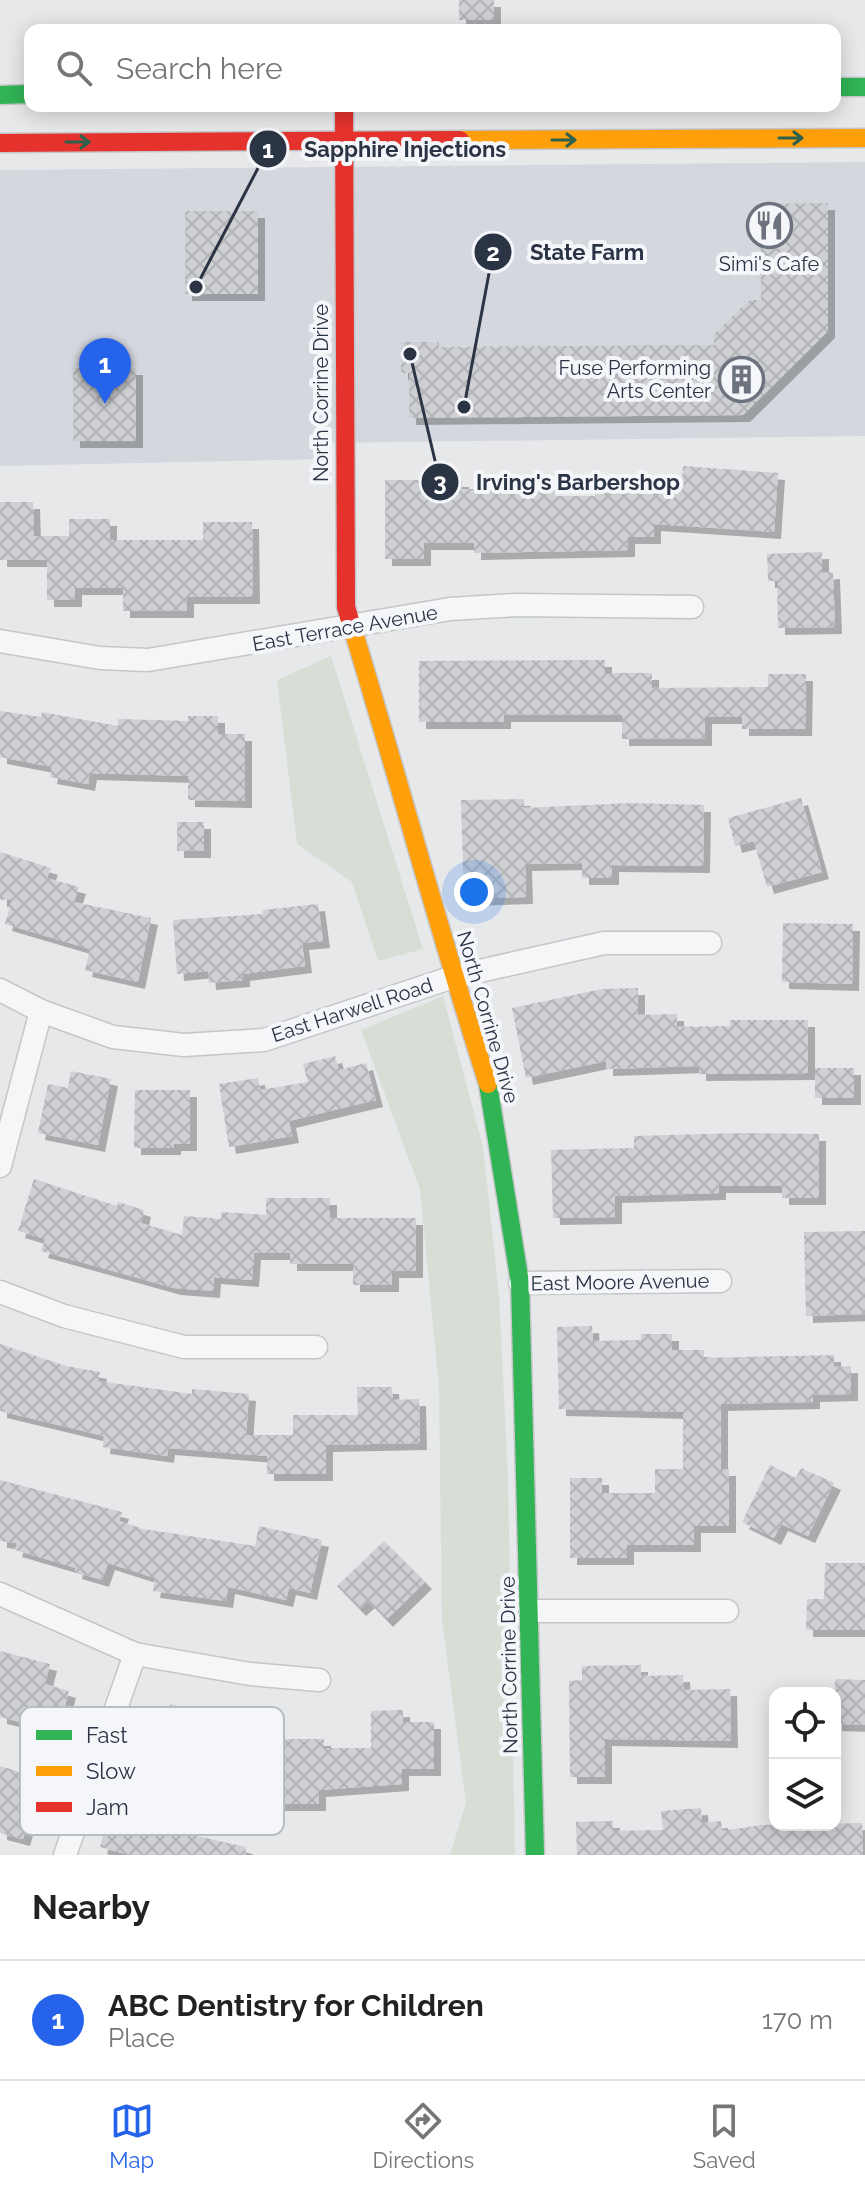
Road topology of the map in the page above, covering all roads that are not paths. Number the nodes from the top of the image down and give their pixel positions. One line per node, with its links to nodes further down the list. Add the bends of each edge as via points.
1 (841, 87): 2 (street)
2 (865, 87)
3 (24, 94): 4 (street)
4 (0, 95)
5 (344, 112): 7 (street, North Corrine Drive)
6 (865, 138): 7 (street, one-way to 6)
7 (344, 141): 8 (street, one-way to 7); 10 (street, North Corrine Drive, via 344,580)
8 (0, 143)
9 (692, 607): 10 (street, East Terrace Avenue, via 516,605 450,609)
10 (349, 626): 11 (street, East Terrace Avenue, via 148,660 100,658); 13 (street, North Corrine Drive, via 406,802)
11 (0, 641)
12 (710, 943): 13 (street, East Harwell Road, via 604,943)
13 (453, 977): 15 (street, East Harwell Road, via 264,1040 184,1045 113,1037); 18 (street, North Corrine Drive, via 489,1087)
14 (0, 990): 15 (street, East Harwell Road)
15 (41, 1011): 16 (street)
16 (0, 1166)
17 (720, 1281): 18 (street, East Moore Avenue)
18 (520, 1283): 22 (street, North Corrine Drive)
19 (0, 1292): 20 (street, via 64,1316 184,1347)
20 (316, 1347)
21 (0, 1594): 24 (street)
22 (530, 1611): 23 (street); 29 (street, North Corrine Drive)
23 (727, 1611)
24 (135, 1654): 25 (street); 26 (street)
25 (319, 1680)
26 (117, 1707)
27 (72, 1835): 28 (street)
28 (65, 1855)
29 (535, 1855)

